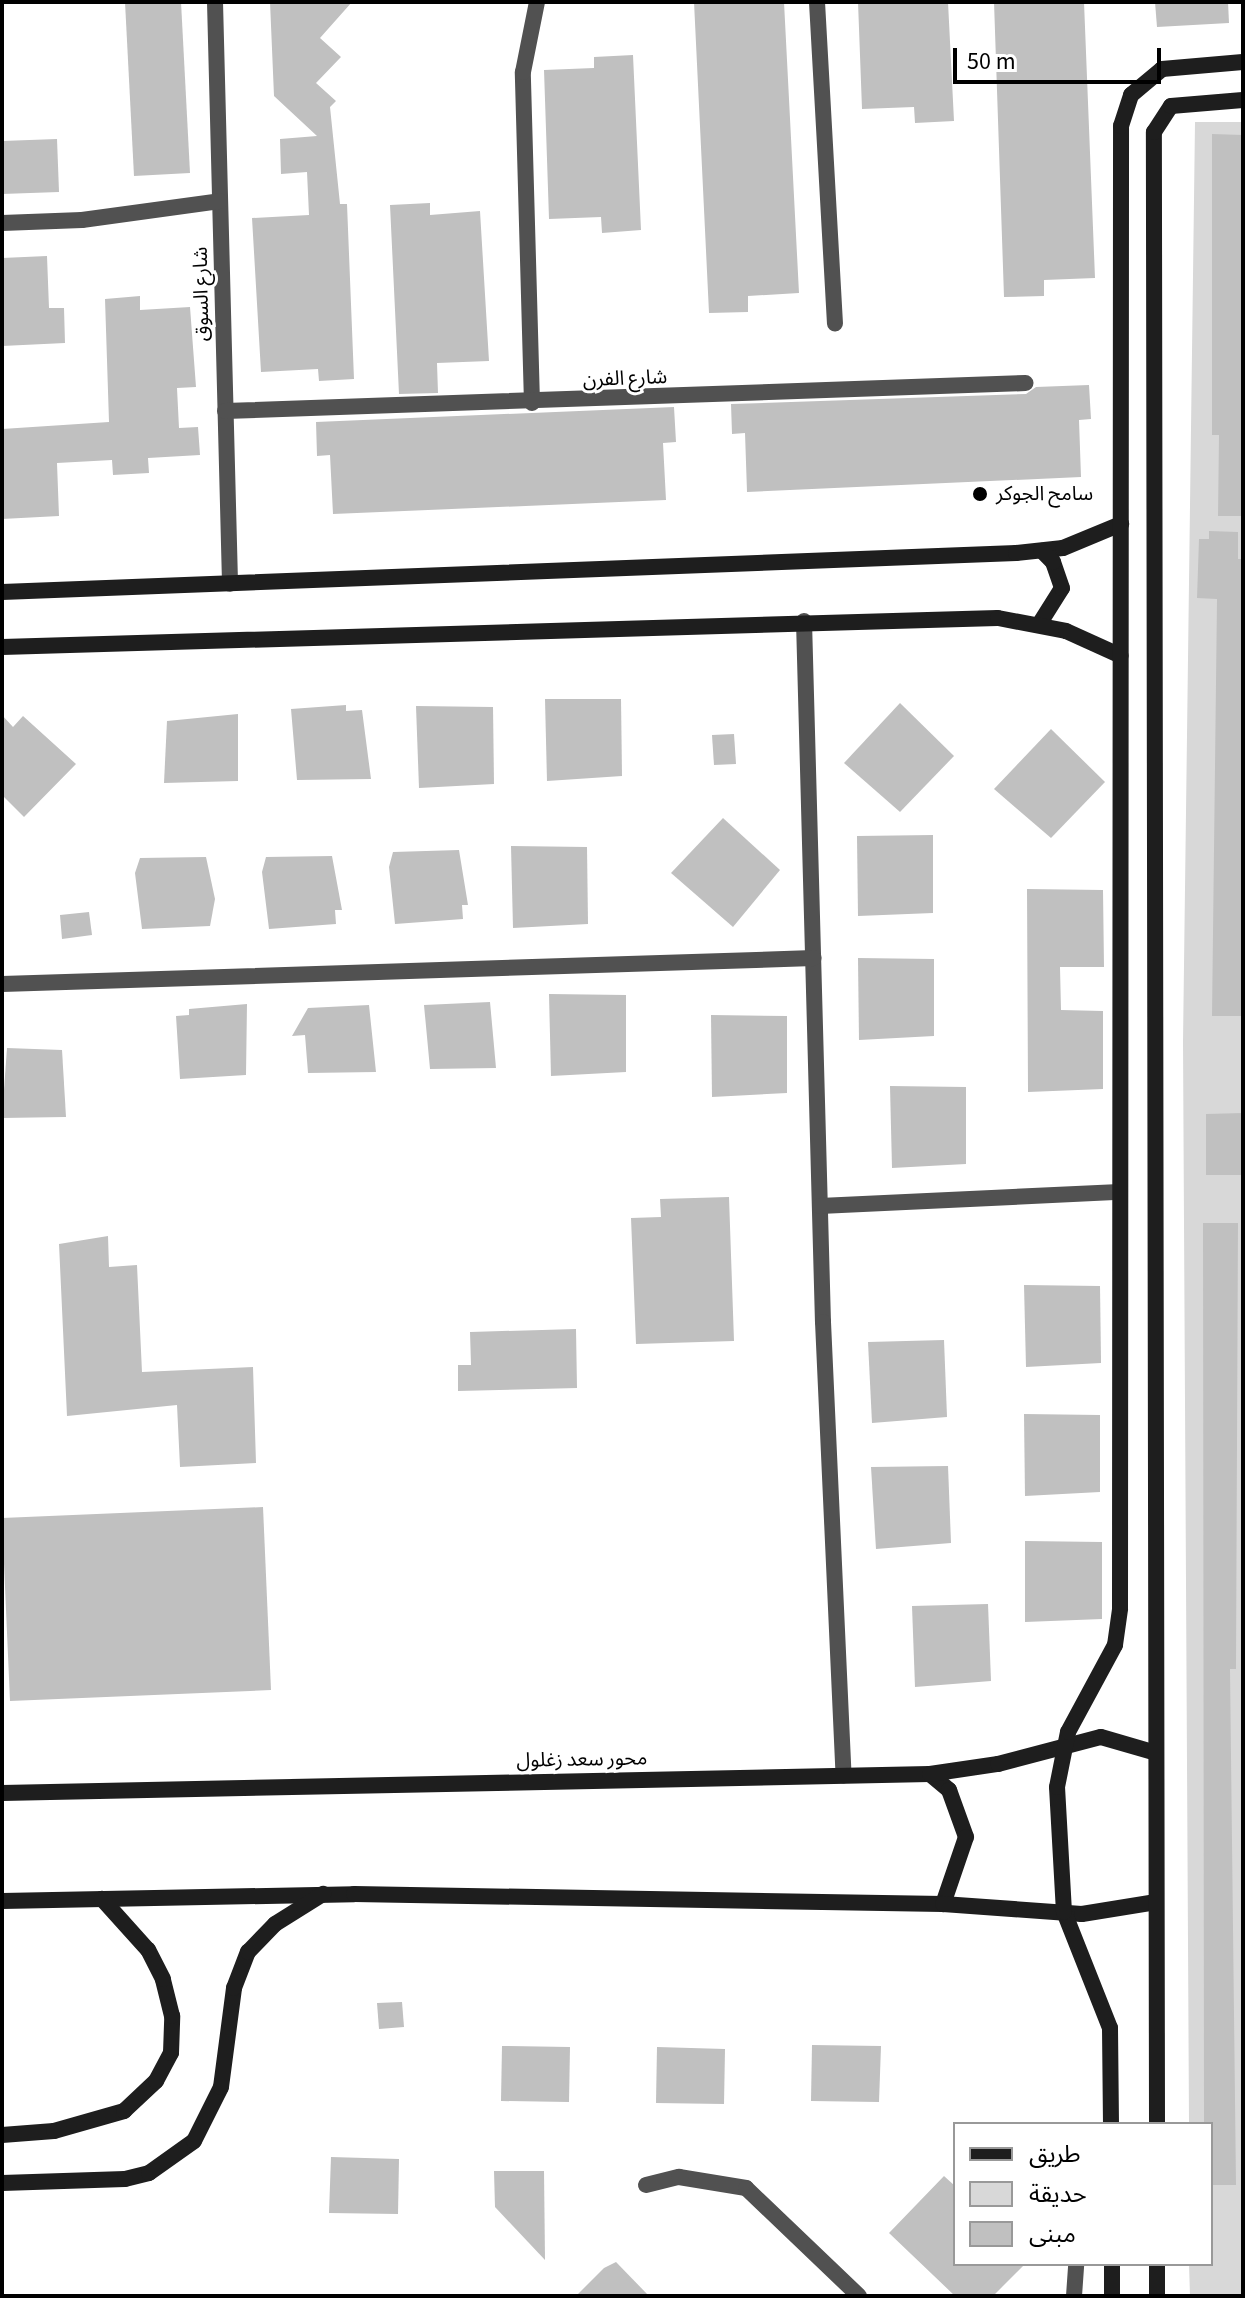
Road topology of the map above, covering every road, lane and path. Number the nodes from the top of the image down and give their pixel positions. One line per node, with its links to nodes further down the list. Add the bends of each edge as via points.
1 (215, 2): 6 (street, شارع السوق)
2 (537, 2): 10 (street, via 523,72)
3 (817, 2): 8 (street)
4 (1243, 62): 12 (main road, via 1162,69 1140,84 1123,115)
5 (1243, 100): 25 (main road, via 1171,106 1154,132)
6 (220, 201): 7 (street, via 82,220); 11 (street, شارع السوق)
7 (2, 223)
8 (835, 323)
9 (1026, 383): 10 (street, شارع الفرن)
10 (532, 403): 11 (street, شارع الفرن)
11 (225, 411): 14 (street, شارع السوق)
12 (1121, 524): 13 (main road, via 1083,542); 19 (main road)
13 (1042, 551): 14 (main road); 17 (main road, via 1053,562 1062,588)
14 (230, 584): 15 (main road)
15 (2, 592)
16 (804, 621): 17 (main road, via 998,618); 18 (main road); 20 (street)
17 (1040, 623): 19 (main road)
18 (2, 647)
19 (1121, 656): 22 (main road)
20 (814, 958): 21 (street); 23 (street)
21 (2, 984)
22 (1120, 1192): 23 (street); 24 (main road, via 1119,1627 1109,1663)
23 (820, 1206): 27 (street)
24 (1063, 1747): 25 (main road, محور سعد زغلول, via 1120,1739); 26 (main road, محور سعد زغلول); 34 (main road, via 1057,1787)
25 (1156, 1753): 32 (main road)
26 (930, 1774): 27 (main road, محور سعد زغلول); 33 (main road, via 949,1790 966,1837)
27 (844, 1776): 28 (main road, محور سعد زغلول)
28 (2, 1793)
29 (324, 1894): 30 (main road); 33 (main road); 38 (main road, via 275,1924 244,1960 221,2087 194,2141 149,2173 125,2179)
30 (102, 1899): 31 (main road); 37 (main road, via 148,1950 163,1979 172,2016 171,2053 156,2081 124,2111 54,2131)
31 (2, 1901)
32 (1156, 1902): 34 (main road, via 1120,1912); 36 (main road)
33 (943, 1904): 34 (main road)
34 (1064, 1912): 35 (main road, via 1108,2019)
35 (1111, 2122)
36 (1157, 2122)
37 (2, 2135)
38 (2, 2183)
39 (646, 2185): 43 (street, via 679,2177 746,2188)
40 (1076, 2266): 44 (street)
41 (1112, 2266): 45 (main road)
42 (1157, 2266): 46 (main road)
43 (859, 2296)
44 (1074, 2296)
45 (1112, 2296)
46 (1157, 2296)

